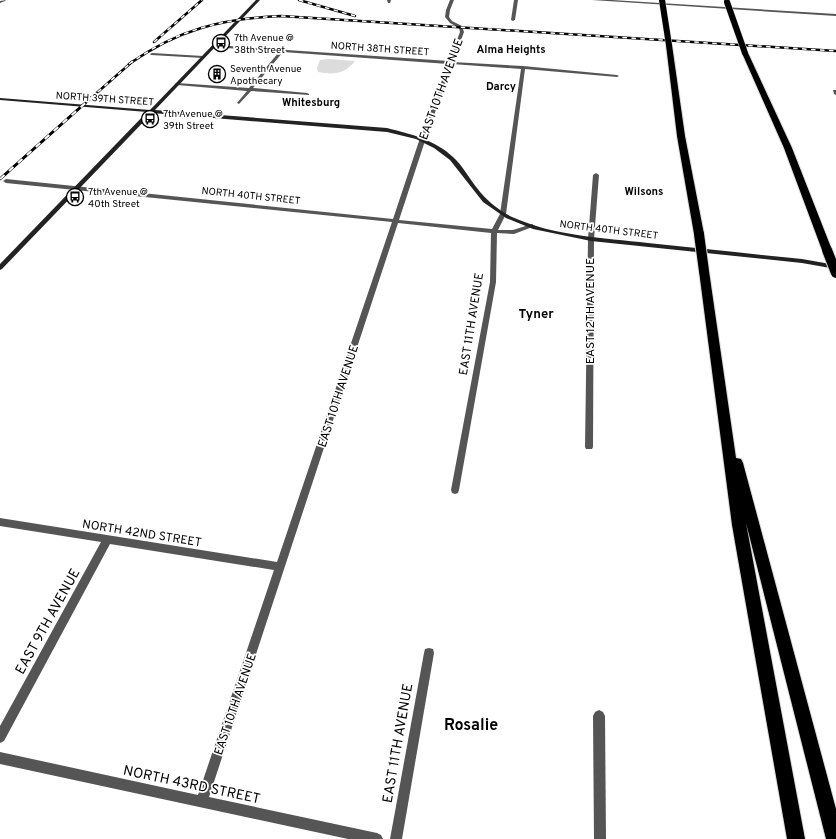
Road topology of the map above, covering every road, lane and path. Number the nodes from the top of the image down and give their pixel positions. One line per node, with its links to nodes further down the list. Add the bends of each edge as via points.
1 (4, 0): 8 (street)
2 (258, 0): 11 (main road)
3 (452, 0): 15 (street, EAST 10TH AVENUE, via 446,18 461,27 462,32)
4 (516, 0): 10 (street)
5 (594, 0): 9 (street)
6 (662, 0): 38 (highway, bridge)
7 (727, 1): 37 (highway, bridge, via 745,53 788,148)
8 (0, 2)
9 (836, 14)
10 (513, 20)
11 (214, 46): 12 (street, NORTH 38TH STREET); 14 (main road)
12 (282, 51): 15 (street, NORTH 38TH STREET); 19 (street)
13 (152, 54): 14 (street)
14 (203, 57): 18 (main road)
15 (451, 62): 16 (street, NORTH 38TH STREET); 24 (street, EAST 10TH AVENUE)
16 (523, 68): 17 (street, NORTH 38TH STREET); 28 (street, EAST 11TH AVENUE)
17 (617, 76)
18 (177, 84): 19 (street); 23 (main road)
19 (249, 90): 20 (street); 22 (street)
20 (307, 94)
21 (0, 99): 23 (main road, NORTH 39TH STREET)
22 (239, 103)
23 (152, 110): 24 (main road, NORTH 39TH STREET, via 379,129); 27 (main road)
24 (423, 140): 28 (main road, NORTH 40TH STREET, via 450,155 485,202); 29 (street, EAST 10TH AVENUE)
25 (596, 175): 32 (street, EAST 12TH AVENUE)
26 (6, 180): 27 (street, NORTH 40TH STREET)
27 (78, 187): 29 (street, NORTH 40TH STREET); 36 (main road)
28 (503, 214): 30 (main road, NORTH 40TH STREET); 31 (street, EAST 11TH AVENUE)
29 (397, 220): 31 (street, NORTH 40TH STREET); 43 (street, EAST 10TH AVENUE)
30 (532, 226): 31 (street, NORTH 40TH STREET, via 514,232); 32 (main road, NORTH 40TH STREET)
31 (494, 231): 40 (street, EAST 11TH AVENUE, via 494,282)
32 (590, 239): 33 (main road, NORTH 40TH STREET); 39 (street, EAST 12TH AVENUE)
33 (802, 261): 34 (main road, NORTH 40TH STREET); 35 (main road, NORTH 40TH STREET)
34 (836, 261)
35 (836, 267)
36 (0, 268)
37 (836, 273)
38 (722, 403): 53 (highway, via 742,540); 54 (highway)
39 (589, 447)
40 (455, 490)
41 (0, 522): 42 (street, NORTH 42ND STREET)
42 (108, 539): 43 (street, NORTH 42ND STREET); 46 (street, EAST 9TH AVENUE)
43 (281, 567): 48 (street, EAST 10TH AVENUE)
44 (429, 653): 51 (street, EAST 11TH AVENUE)
45 (599, 716): 52 (street)
46 (0, 737)
47 (0, 758): 48 (street, NORTH 43RD STREET)
48 (202, 801): 49 (street, NORTH 43RD STREET)
49 (342, 835): 50 (street, NORTH 43RD STREET)
50 (377, 839)
51 (396, 839)
52 (600, 839)
53 (796, 839)
54 (835, 839)

